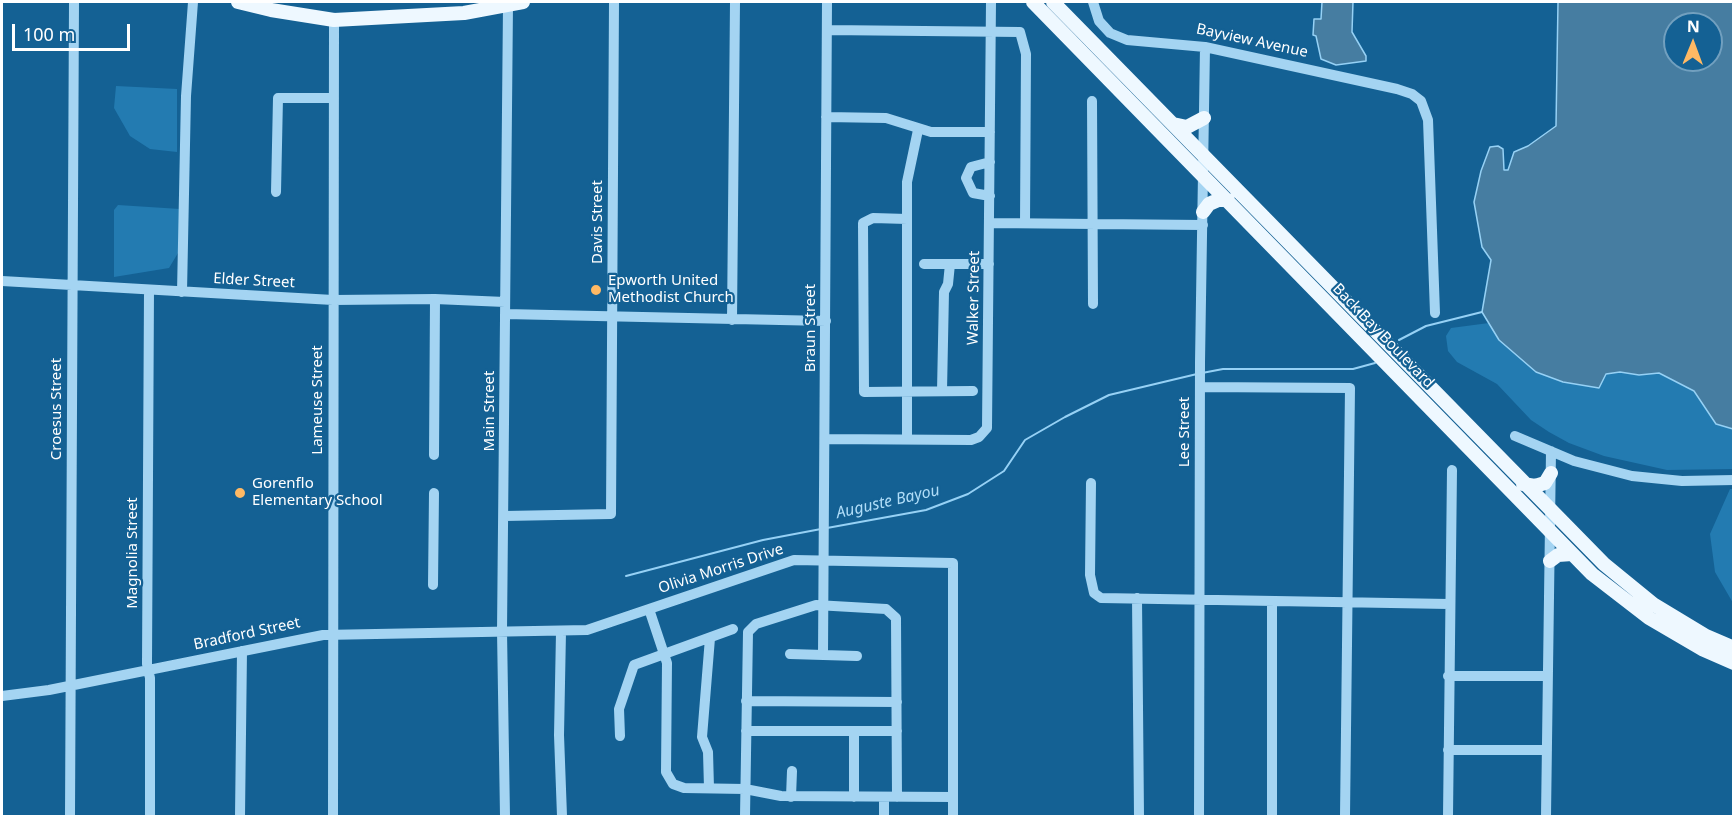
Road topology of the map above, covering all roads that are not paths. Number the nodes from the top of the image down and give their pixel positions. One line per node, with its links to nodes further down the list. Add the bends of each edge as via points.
1 (74, 2): 39 (street, Croesus Street)
2 (193, 2): 41 (street, via 186,96)
3 (238, 2): 13 (main road)
4 (523, 2): 12 (main road)
5 (614, 2): 48 (street, Davis Street)
6 (735, 2): 49 (street)
7 (827, 2): 14 (street, Braun Street)
8 (991, 2): 15 (street, Walker Street)
9 (1033, 2): 26 (main road, Back Bay Boulevard)
10 (1053, 2): 21 (main road, Back Bay Boulevard)
11 (1093, 2): 16 (street, Bayview Avenue, via 1099,21 1110,33 1127,39)
12 (508, 5): 13 (main road, via 452,14); 44 (street, Main Street)
13 (334, 20): 17 (street, Lameuse Street)
14 (827, 30): 15 (street); 19 (street, Braun Street)
15 (990, 31): 23 (street, Walker Street); 33 (street, via 1020,32 1025,47)
16 (1205, 47): 20 (street, Lee Street); 46 (street, Bayview Avenue, via 1397,89 1421,101 1428,120)
17 (334, 98): 27 (street, via 278,98); 43 (street, Lameuse Street)
18 (1092, 101): 34 (street)
19 (826, 117): 22 (street, via 886,118); 50 (street, Braun Street)
20 (1204, 118): 21 (main road, via 1187,127); 24 (street, Lee Street)
21 (1173, 124): 24 (main road, Back Bay Boulevard)
22 (918, 130): 23 (street); 31 (street, via 908,170)
23 (990, 132): 25 (street, Walker Street)
24 (1204, 155): 26 (street, Lee Street); 64 (main road, Back Bay Boulevard)
25 (990, 162): 28 (street, Walker Street); 28 (street, via 971,167 966,178 973,193)
26 (1204, 176): 29 (main road, Back Bay Boulevard); 30 (street, Lee Street)
27 (276, 192)
28 (990, 196): 32 (street, Walker Street)
29 (1228, 200): 30 (main road, via 1209,204); 68 (main road, Back Bay Boulevard)
30 (1203, 218): 34 (street); 51 (street, Lee Street)
31 (907, 219): 54 (street); 54 (street, via 873,218 863,223 862,228 864,392)
32 (990, 223): 33 (street); 37 (street, Walker Street)
33 (1025, 223): 34 (street)
34 (1093, 223): 45 (street)
35 (924, 264): 36 (street)
36 (950, 264): 37 (street); 52 (street, via 944,292)
37 (989, 264): 57 (street, Walker Street, via 987,428 971,440)
38 (2, 281): 39 (street, Elder Street)
39 (72, 285): 40 (street, Elder Street); 95 (street, Croesus Street)
40 (149, 290): 41 (street, Elder Street); 92 (street, Magnolia Street)
41 (182, 292): 43 (street, Elder Street)
42 (435, 299): 43 (street, Elder Street); 44 (street, Elder Street); 59 (street)
43 (333, 300): 83 (street, Lameuse Street)
44 (505, 302): 47 (street, Main Street)
45 (1093, 304)
46 (1435, 313)
47 (505, 315): 48 (street); 67 (street, Main Street)
48 (613, 317): 49 (street); 67 (street, Davis Street, via 611,514)
49 (732, 320): 50 (street)
50 (826, 321): 56 (street, Braun Street)
51 (1200, 385): 74 (street, Lee Street); 76 (street, via 1350,388)
52 (942, 391): 53 (street); 54 (street)
53 (973, 391)
54 (907, 392): 57 (street)
55 (1515, 436): 58 (street)
56 (825, 439): 57 (street, Walker Street); 70 (street, Braun Street)
57 (907, 439)
58 (1551, 451): 61 (street); 62 (street, via 1603,470 1640,477)
59 (434, 455)
60 (1452, 470): 77 (street)
61 (1551, 473): 64 (main road, via 1545,483); 66 (street)
62 (1734, 480)
63 (1091, 483): 73 (street, via 1092,587 1097,596)
64 (1523, 484): 66 (main road, Back Bay Boulevard)
65 (434, 493): 72 (street)
66 (1551, 513): 68 (street); 85 (main road, Back Bay Boulevard, via 1645,597 1706,636)
67 (505, 516): 81 (street, Main Street)
68 (1550, 533): 69 (main road, Back Bay Boulevard); 71 (street)
69 (1572, 554): 71 (main road, via 1558,555); 91 (main road, Back Bay Boulevard, via 1649,618)
70 (822, 560): 78 (street, Braun Street); 79 (street, Olivia Morris Drive, via 787,562); 112 (street, Olivia Morris Drive, via 953,563)
71 (1550, 561): 94 (street)
72 (433, 585)
73 (1137, 598): 74 (street); 122 (street)
74 (1201, 600): 75 (street); 123 (street, Lee Street)
75 (1272, 602): 76 (street); 124 (street)
76 (1348, 602): 77 (street); 125 (street)
77 (1449, 604): 93 (street)
78 (823, 606): 89 (street, Braun Street); 97 (street, via 802,609 749,629); 98 (street, via 886,609 894,614)
79 (649, 609): 82 (street, Olivia Morris Drive, via 587,630); 87 (street)
80 (733, 629): 84 (street)
81 (502, 631): 82 (street, Olivia Morris Drive); 83 (street, Bradford Street); 117 (street, Main Street)
82 (561, 632): 118 (street)
83 (333, 635): 86 (street, Bradford Street); 116 (street, Lameuse Street)
84 (710, 638): 87 (street); 106 (street, via 702,737 708,752)
85 (1734, 648)
86 (242, 651): 92 (street, Bradford Street); 115 (street)
87 (664, 654): 102 (street, via 638,662 632,669 619,709); 106 (street, via 668,669 666,772 673,784)
88 (790, 654): 89 (street)
89 (823, 655): 90 (street)
90 (857, 656)
91 (1734, 663)
92 (149, 669): 95 (street, Bradford Street); 114 (street, Magnolia Street)
93 (1448, 676): 94 (street); 103 (street)
94 (1547, 676): 104 (street)
95 (72, 684): 96 (street, Bradford Street); 113 (street, Croesus Street)
96 (2, 696)
97 (746, 701): 98 (street); 99 (street)
98 (897, 702): 101 (street)
99 (746, 731): 100 (street); 107 (street)
100 (855, 731): 101 (street); 109 (street)
101 (897, 731): 111 (street)
102 (620, 736)
103 (1448, 750): 104 (street); 126 (street)
104 (1547, 750): 127 (street)
105 (792, 771): 108 (street)
106 (709, 788): 107 (street)
107 (745, 789): 108 (street); 119 (street)
108 (791, 797): 109 (street)
109 (854, 797): 110 (street)
110 (884, 797): 111 (street); 120 (street)
111 (897, 797): 112 (street)
112 (953, 797): 121 (street)
113 (70, 816)
114 (150, 816)
115 (240, 816)
116 (333, 816)
117 (505, 816)
118 (562, 816)
119 (745, 816)
120 (884, 816)
121 (953, 816)
122 (1139, 816)
123 (1199, 816)
124 (1272, 816)
125 (1346, 816)
126 (1448, 816)
127 (1546, 816)

